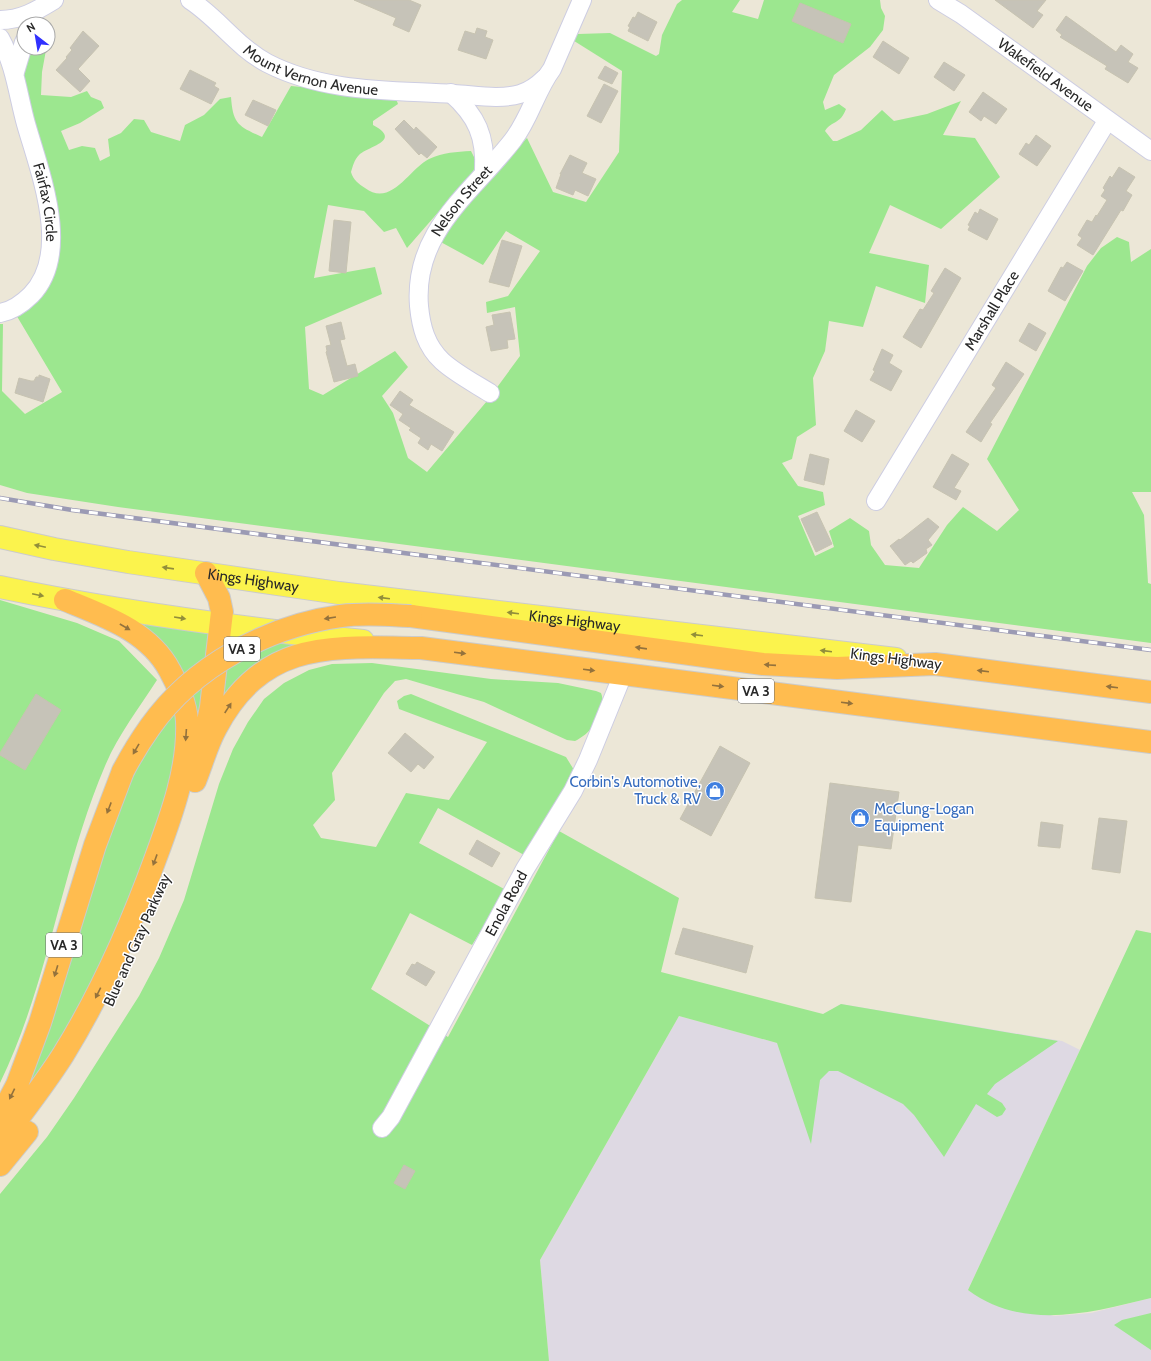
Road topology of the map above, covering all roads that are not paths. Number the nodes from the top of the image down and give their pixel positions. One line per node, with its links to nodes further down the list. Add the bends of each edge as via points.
1 (190, 0): 11 (street, Mount Vernon Avenue, via 252,53 291,74 343,87)
2 (582, 0): 10 (street, Nelson Street, via 552,69)
3 (938, 0): 12 (street, Wakefield Avenue)
4 (48, 3): 5 (street); 6 (street, via 20,18)
5 (39, 16)
6 (0, 20)
7 (0, 38): 9 (street, Fairfax Circle)
8 (19, 56): 9 (street, Fairfax Circle)
9 (14, 72): 15 (street, Fairfax Circle, via 44,188 51,227 51,245 43,278 36,290 14,308)
10 (545, 78): 11 (street, Mount Vernon Avenue, via 529,90 507,96); 14 (street, Nelson Street, via 534,106 521,128)
11 (451, 93): 14 (street, via 471,114 479,128 483,143)
12 (1107, 120): 13 (street, Wakefield Avenue); 17 (street, Marshall Place)
13 (1151, 151)
14 (484, 171): 16 (street, Nelson Street, via 459,199 428,247 418,294 420,322 424,336 432,349 448,366)
15 (0, 313)
16 (490, 393)
17 (876, 501)
18 (0, 537): 19 (main road, Kings Highway, one-way to 18, via 62,550)
19 (206, 573): 22 (highway, via 220,598); 24 (main road, Kings Highway, one-way to 19, via 339,593)
20 (0, 587): 21 (main road, one-way to 21)
21 (64, 600): 22 (main road, one-way to 22); 31 (highway, one-way to 31, via 111,619 145,640 159,655 170,671 185,709 187,720 184,754 170,819 118,953 63,1055)
22 (222, 625): 23 (main road); 28 (highway, via 211,707)
23 (421, 648): 25 (highway, VA 3, one-way to 25); 28 (highway, VA 3, one-way to 23, via 215,729 229,706 248,682 268,668 302,654 324,650 353,647)
24 (935, 664): 26 (highway, Kings Highway / VA 3, one-way to 24); 29 (highway, VA 3, one-way to 29, bridge, via 837,668 763,664 411,616 364,615 317,620 276,632 236,652 190,683 150,726 123,772 95,845 37,1030 17,1084)
25 (623, 674): 27 (highway, VA 3, one-way to 27); 30 (street, Enola Road, via 573,791 525,869 391,1117)
26 (1151, 692)
27 (1151, 742)
28 (195, 781): 32 (highway, Blue and Gray Parkway / VA 3, via 176,846 126,972 77,1061)
29 (0, 1117)
30 (382, 1128)
31 (0, 1142)
32 (0, 1166)

